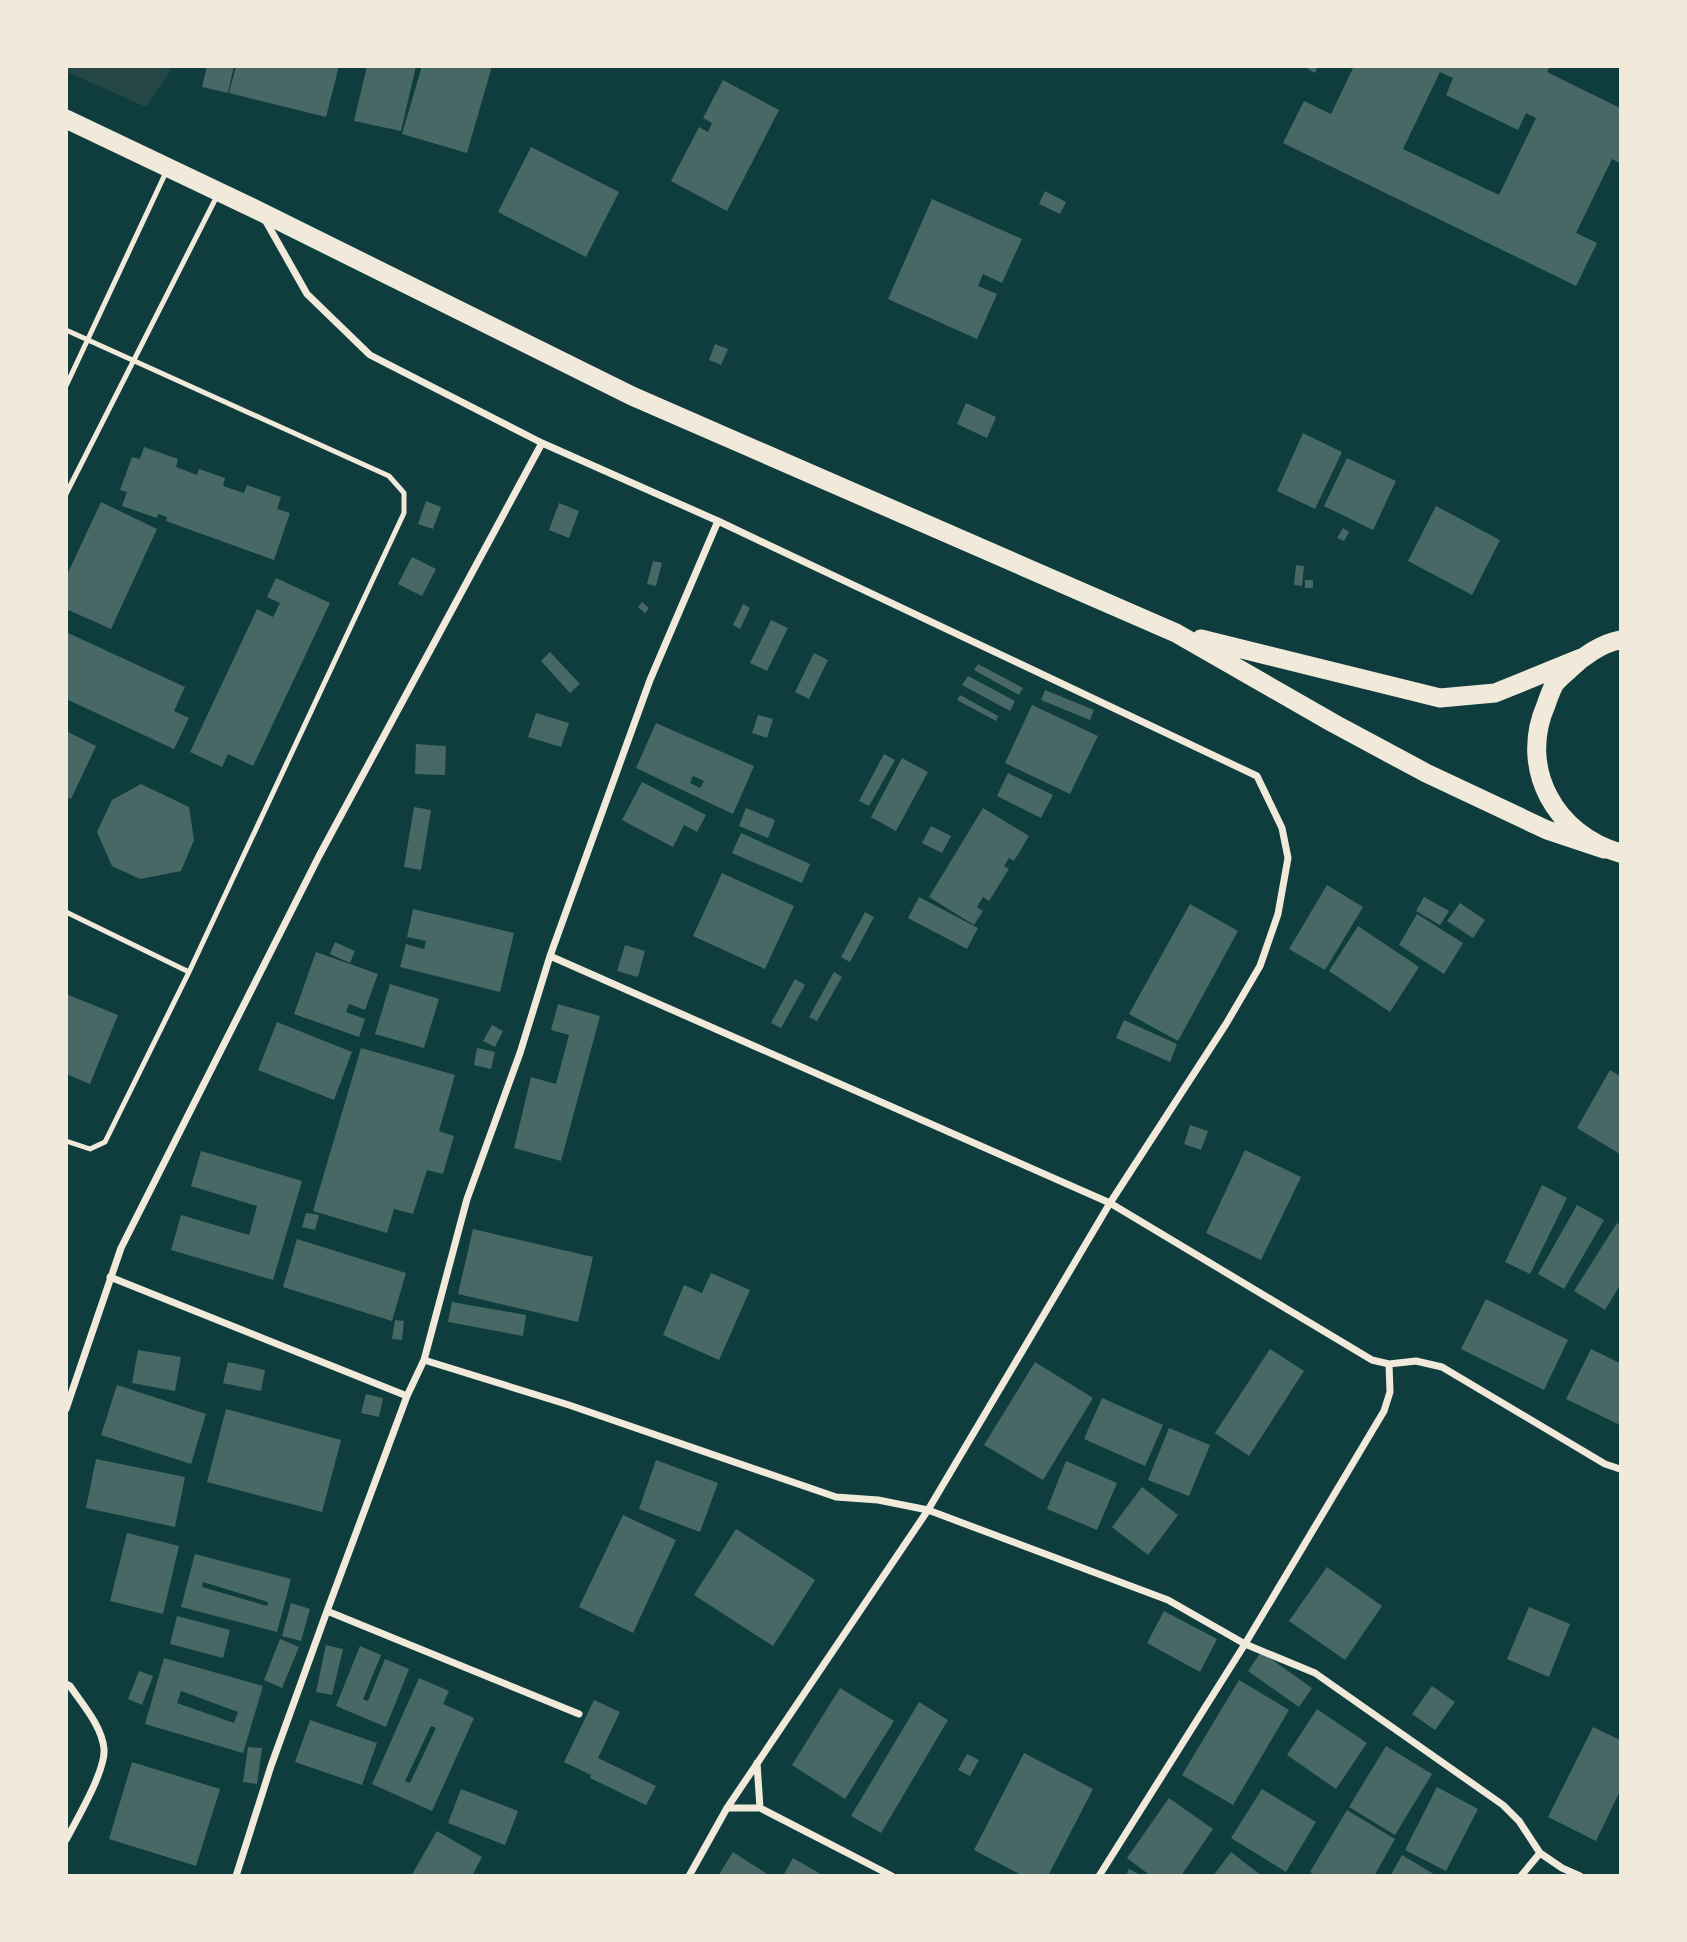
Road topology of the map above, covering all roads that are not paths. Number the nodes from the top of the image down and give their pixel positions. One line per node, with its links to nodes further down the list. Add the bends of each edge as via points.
1 (66, 119): 2 (highway)
2 (169, 167): 3 (highway); 6 (lane)
3 (220, 191): 4 (highway); 7 (lane)
4 (259, 211): 9 (street, via 307,294 370,355); 12 (highway, via 632,396)
5 (66, 330): 6 (lane)
6 (89, 340): 7 (lane); 8 (lane)
7 (134, 362): 10 (lane); 18 (lane, via 389,476 404,493 404,513)
8 (66, 386)
9 (542, 443): 11 (street); 21 (street, via 319,856)
10 (66, 494)
11 (718, 521): 17 (street, via 650,680); 20 (street, via 1257,776 1282,828 1288,858 1278,914 1260,966)
12 (1176, 633): 14 (highway, via 1440,698 1495,693); 15 (highway, via 1426,773 1548,830)
13 (1620, 640): 14 (highway)
14 (1581, 658): 15 (highway, via 1554,685 1539,721 1536,760 1548,797 1571,828)
15 (1612, 851)
16 (66, 912): 18 (lane)
17 (550, 956): 20 (street); 22 (street, via 467,1199)
18 (189, 972): 19 (lane, via 104,1142 90,1149)
19 (66, 1141)
20 (1110, 1203): 23 (street, via 1372,1360); 27 (street)
21 (110, 1277): 24 (street); 25 (street)
22 (424, 1360): 24 (street); 27 (street, via 836,1497)
23 (1389, 1364): 26 (street, via 1416,1361 1442,1367); 29 (street, via 1390,1392 1384,1411)
24 (407, 1396): 28 (street)
25 (66, 1409)
26 (1620, 1469)
27 (928, 1510): 29 (street, via 1168,1600); 32 (street)
28 (327, 1611): 31 (street); 37 (street)
29 (1245, 1644): 36 (street, via 1315,1672 1503,1805); 40 (street)
30 (66, 1684): 35 (street, via 97,1728 104,1750 99,1776)
31 (579, 1714)
32 (757, 1763): 33 (street); 34 (street)
33 (727, 1808): 34 (street); 38 (street)
34 (760, 1808): 39 (street)
35 (66, 1840)
36 (1540, 1853): 41 (street); 42 (street)
37 (236, 1875)
38 (689, 1875)
39 (892, 1875)
40 (1099, 1875)
41 (1521, 1875)
42 (1580, 1875)

